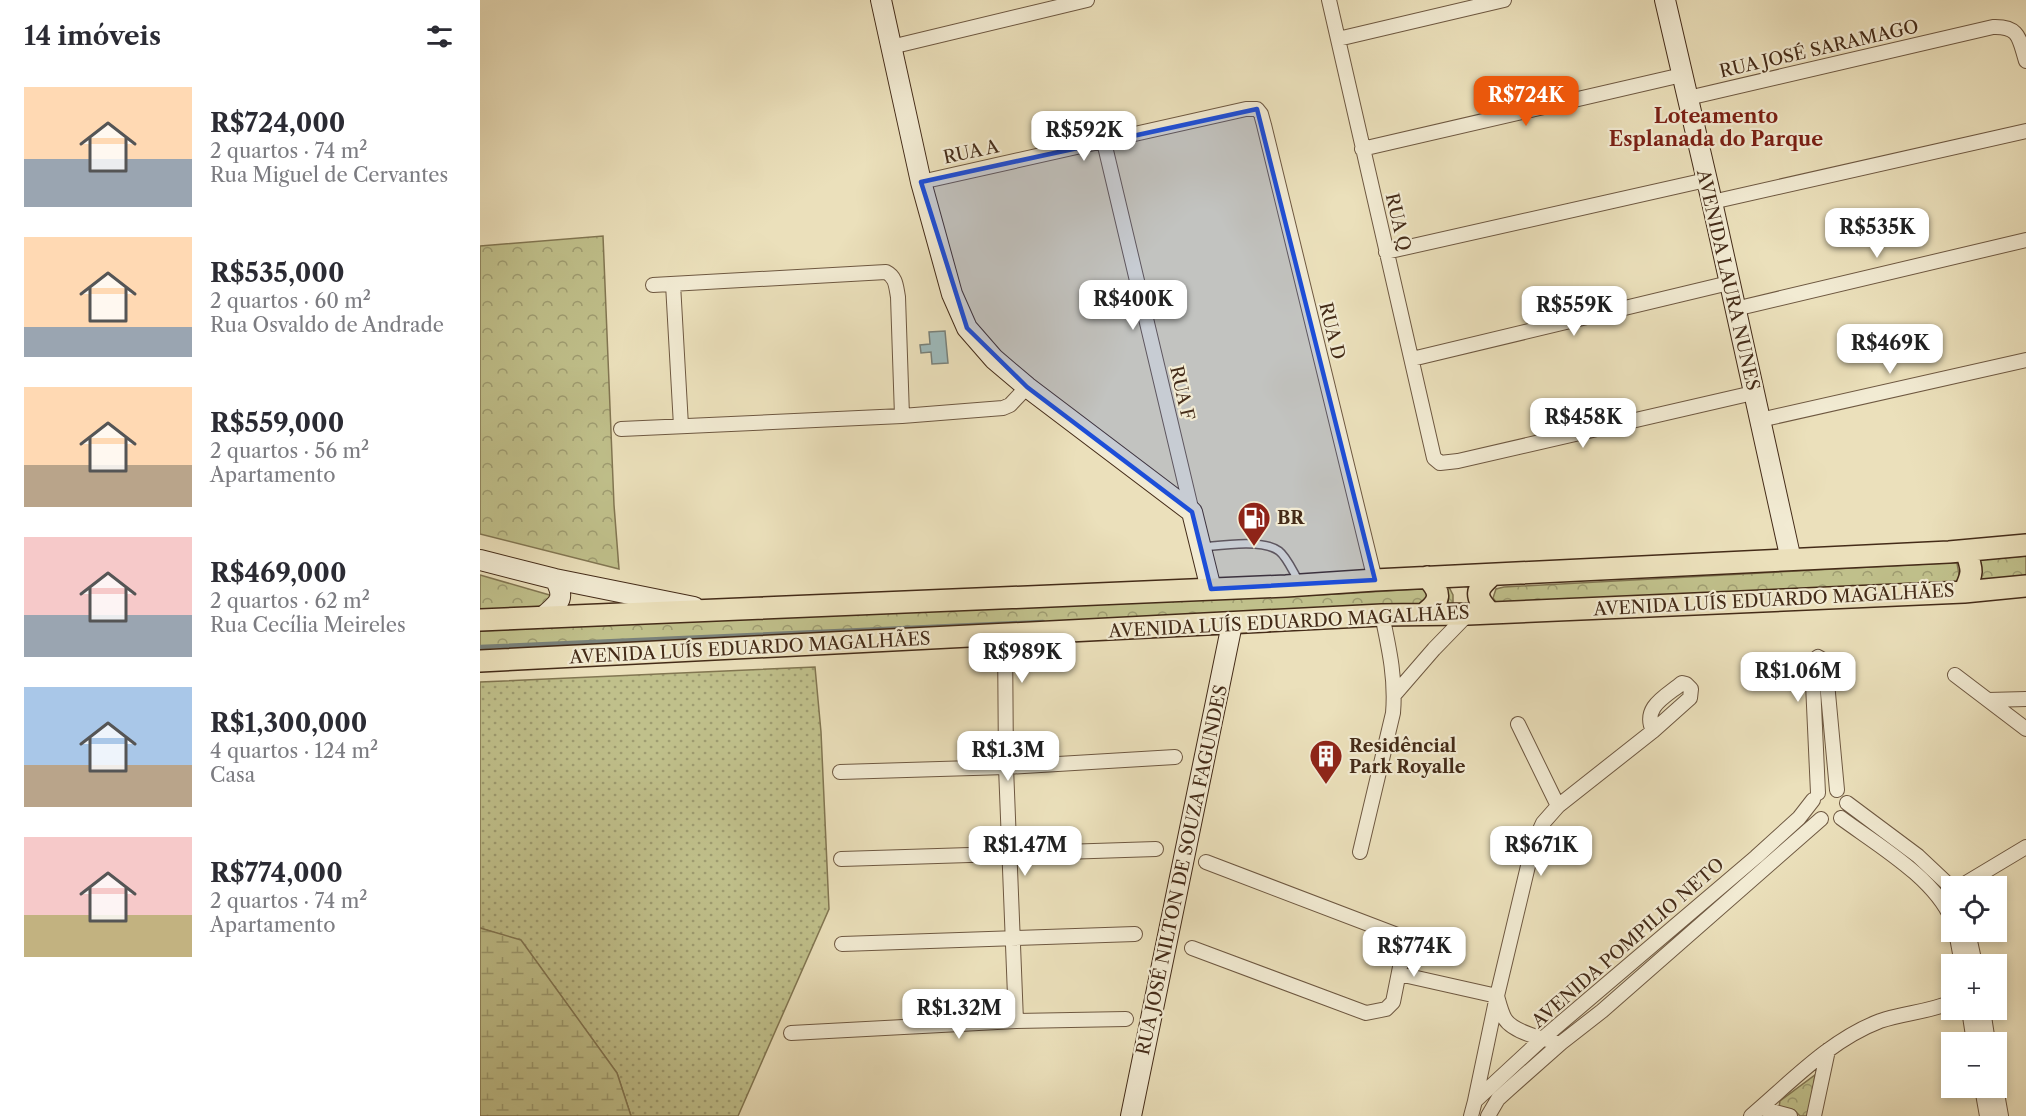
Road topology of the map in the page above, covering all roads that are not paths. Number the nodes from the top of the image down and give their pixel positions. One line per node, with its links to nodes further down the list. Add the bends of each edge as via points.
1 (881, 0): 7 (street)
2 (1087, 0): 7 (street)
3 (1329, 0): 6 (street, RUA Q)
4 (1504, 0): 6 (street)
5 (1665, 0): 9 (street, AVENIDA LAURA NUNES)
6 (1338, 39): 14 (street, RUA Q)
7 (891, 47): 16 (street)
8 (2026, 61): 10 (street, RUA JOSÉ SARAMAGO, via 2018,35 2005,26 1993,27)
9 (1682, 75): 10 (street, AVENIDA LAURA NUNES); 14 (street)
10 (1688, 98): 15 (street, AVENIDA LAURA NUNES)
11 (1239, 110): 13 (street, RUA A); 41 (street, RUA D, via 1257,109 1264,124)
12 (2026, 130): 17 (street)
13 (1104, 142): 16 (street, RUA A); 32 (street, RUA F)
14 (1362, 149): 19 (street, RUA Q)
15 (1706, 180): 17 (street, AVENIDA LAURA NUNES); 19 (street)
16 (921, 182): 26 (street, via 952,294 967,328 994,359)
17 (1712, 202): 20 (street, AVENIDA LAURA NUNES)
18 (2026, 240): 23 (street)
19 (1386, 252): 24 (street, RUA Q)
20 (1730, 283): 23 (street, AVENIDA LAURA NUNES); 24 (street)
21 (673, 284): 22 (street); 28 (street, via 874,271 892,275 898,297); 30 (street)
22 (653, 285)
23 (1735, 309): 27 (street, AVENIDA LAURA NUNES)
24 (1412, 360): 27 (street, RUA Q, via 1431,452 1440,462 1448,463)
25 (2026, 360): 29 (street)
26 (1027, 387): 28 (street, via 1003,408); 32 (street)
27 (1754, 393): 29 (street, AVENIDA LAURA NUNES)
28 (902, 416): 30 (street)
29 (1760, 420): 37 (street, AVENIDA LAURA NUNES)
30 (681, 426): 31 (street)
31 (621, 429)
32 (1192, 512): 34 (street)
33 (2026, 545): 35 (main road, AVENIDA LUÍS EDUARDO MAGALHÃES)
34 (1201, 548): 42 (lane, via 1265,545 1280,551); 44 (street)
35 (1966, 551): 37 (main road, AVENIDA LUÍS EDUARDO MAGALHÃES); 45 (main road, via 1972,570)
36 (480, 560): 40 (street)
37 (1791, 560): 38 (main road, AVENIDA LUÍS EDUARDO MAGALHÃES)
38 (1492, 574): 39 (main road, AVENIDA LUÍS EDUARDO MAGALHÃES); 47 (main road, via 1478,591 1478,598)
39 (1427, 577): 41 (main road, AVENIDA LUÍS EDUARDO MAGALHÃES); 48 (main road, via 1436,586 1437,600)
40 (555, 579): 46 (street); 51 (street, via 561,596)
41 (1375, 580): 42 (main road, AVENIDA LUÍS EDUARDO MAGALHÃES)
42 (1301, 585): 44 (main road, AVENIDA LUÍS EDUARDO MAGALHÃES)
43 (2026, 586): 45 (main road, AVENIDA LUÍS EDUARDO MAGALHÃES)
44 (1211, 589): 46 (main road, AVENIDA LUÍS EDUARDO MAGALHÃES)
45 (1964, 592): 47 (main road, AVENIDA LUÍS EDUARDO MAGALHÃES)
46 (706, 609): 51 (main road, AVENIDA LUÍS EDUARDO MAGALHÃES)
47 (1490, 613): 49 (main road, AVENIDA LUÍS EDUARDO MAGALHÃES)
48 (1424, 614): 49 (main road, AVENIDA LUÍS EDUARDO MAGALHÃES); 50 (main road, AVENIDA LUÍS EDUARDO MAGALHÃES)
49 (1468, 614): 57 (street)
50 (1382, 615): 53 (main road, AVENIDA LUÍS EDUARDO MAGALHÃES); 57 (street)
51 (543, 617): 52 (main road, AVENIDA LUÍS EDUARDO MAGALHÃES)
52 (480, 620)
53 (1232, 624): 54 (main road, AVENIDA LUÍS EDUARDO MAGALHÃES); 98 (street, RUA JOSÉ NILTON DE SOUZA FAGUNDES)
54 (1005, 635): 55 (main road, AVENIDA LUÍS EDUARDO MAGALHÃES); 64 (street)
55 (480, 661)
56 (1955, 675): 59 (street)
57 (1395, 694): 74 (street)
58 (2026, 699): 59 (street)
59 (1988, 700): 61 (street)
60 (1518, 724): 69 (street)
61 (2026, 729)
62 (1653, 731): 69 (street)
63 (1175, 757): 64 (street)
64 (1006, 766): 65 (street); 75 (street)
65 (840, 772)
66 (1837, 790): 67 (street, via 1827,788); 67 (street, via 1825,661 1818,657 1812,662); 68 (street)
67 (1816, 797): 71 (street, via 1816,814); 91 (street, AVENIDA POMPILIO NETO, via 1756,857)
68 (1847, 803): 70 (street); 79 (street, via 1918,856)
69 (1558, 806): 86 (street, via 1543,823 1533,845)
70 (1841, 818): 71 (street); 80 (street)
71 (1821, 819): 92 (street, AVENIDA POMPILIO NETO)
72 (2026, 847): 78 (street)
73 (1156, 849): 75 (street)
74 (1360, 852)
75 (1009, 854): 76 (street); 82 (street)
76 (841, 860)
77 (1206, 862): 85 (street, via 1400,936 1404,947)
78 (1978, 876)
79 (1941, 885)
80 (1941, 890)
81 (1135, 933): 82 (street)
82 (1012, 938): 83 (street); 89 (street)
83 (842, 944)
84 (1192, 948): 85 (street, via 1366,1013 1386,1009 1393,1002)
85 (1399, 974): 86 (street)
86 (1497, 996): 91 (street, via 1506,1020); 96 (street)
87 (1941, 1006): 93 (street, via 1881,1021)
88 (1126, 1019): 89 (street)
89 (1016, 1021): 90 (street)
90 (791, 1033)
91 (1542, 1040): 92 (street); 96 (street, AVENIDA POMPILIO NETO)
92 (1561, 1043): 100 (street, AVENIDA POMPILIO NETO, via 1498,1099)
93 (1828, 1050): 97 (street); 102 (street)
94 (1984, 1098): 103 (street)
95 (1998, 1098): 104 (street)
96 (1475, 1101): 99 (street)
97 (1756, 1112): 101 (street)
98 (1131, 1116)
99 (1471, 1116)
100 (1488, 1116)
101 (1790, 1116)
102 (1814, 1116)
103 (1987, 1116)
104 (2001, 1116)

